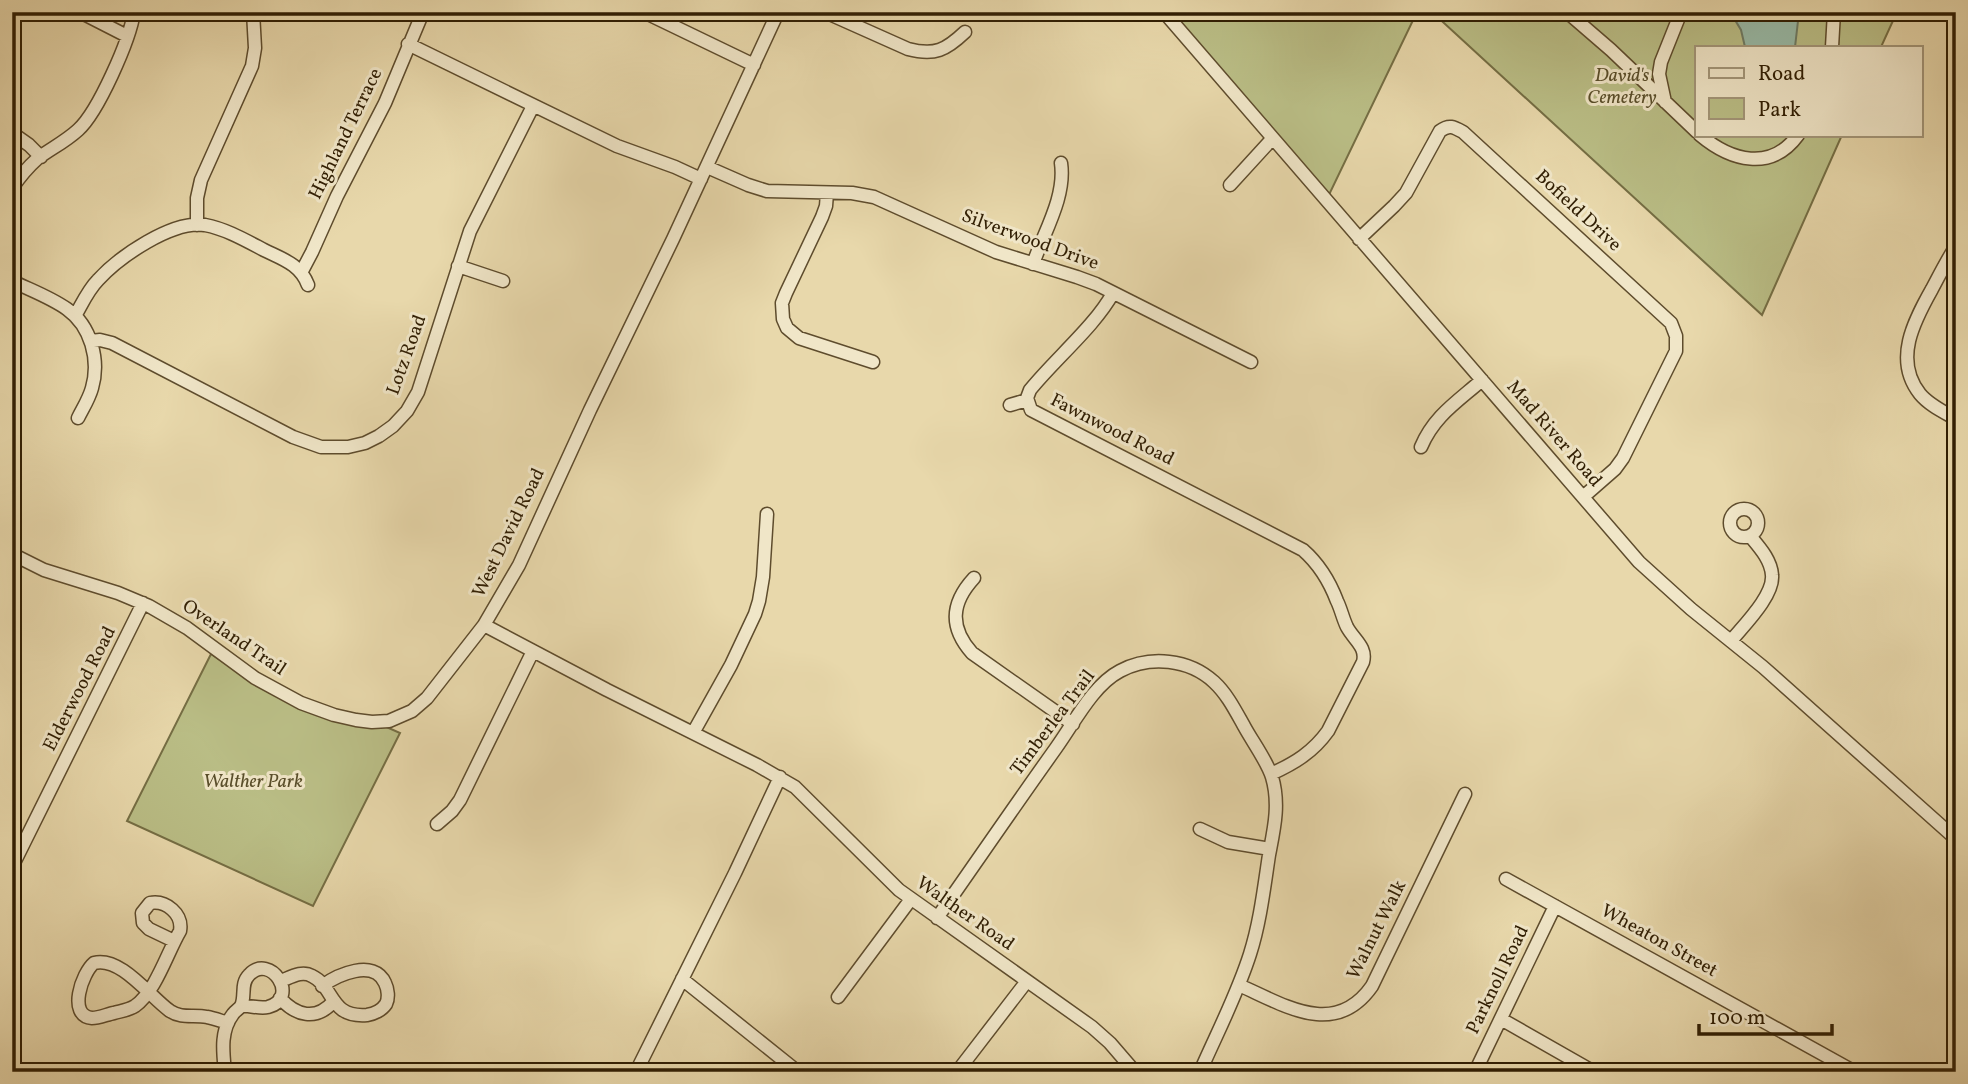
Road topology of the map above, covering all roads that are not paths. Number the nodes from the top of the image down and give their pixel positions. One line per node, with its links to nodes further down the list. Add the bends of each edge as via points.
1 (80, 12): 13 (street)
2 (134, 12): 13 (street)
3 (253, 12): 33 (street, via 252,66 201,180)
4 (423, 12): 14 (street, Highland Terrace)
5 (644, 12): 16 (street)
6 (778, 12): 16 (street, West David Road)
7 (825, 12): 12 (street, via 920,52 941,50)
8 (1164, 12): 25 (street, Mad River Road)
9 (1567, 12): 18 (street)
10 (1681, 12): 17 (street)
11 (1834, 12): 15 (street)
12 (965, 32)
13 (127, 36): 26 (street, via 90,116)
14 (408, 44): 20 (street); 38 (street, Highland Terrace, via 395,82)
15 (1832, 46)
16 (754, 65): 28 (street, West David Road)
17 (1660, 69): 18 (street); 19 (street)
18 (1633, 71): 19 (street)
19 (1665, 102): 21 (street)
20 (533, 106): 29 (street); 37 (street, Lotz Road, via 478,211)
21 (1695, 130)
22 (12, 133): 26 (street)
23 (1702, 136): 24 (street, via 1723,151 1757,160 1779,152)
24 (1797, 136)
25 (1272, 139): 30 (street); 34 (street, Mad River Road)
26 (41, 157): 31 (street)
27 (1061, 163): 36 (street, via 1060,192)
28 (706, 167): 29 (street, West David Road); 32 (street, Silverwood Drive, via 758,189)
29 (701, 179): 59 (street, West David Road, via 519,565)
30 (1230, 185)
31 (12, 188)
32 (827, 192): 36 (street, Silverwood Drive, via 874,197 979,246); 45 (street, via 822,217 782,303 783,319 799,338)
33 (197, 225): 38 (street, via 240,237); 43 (street, via 157,237 118,263 98,280)
34 (1359, 239): 47 (street, Mad River Road); 53 (street, Bofield Drive, via 1406,193 1440,131 1449,126 1463,132 1671,323 1676,351 1623,458)
35 (1956, 246): 51 (street, via 1913,326 1906,350 1909,373 1921,395)
36 (1033, 264): 42 (street, Silverwood Drive)
37 (458, 266): 40 (street); 44 (street, Lotz Road, via 413,402 401,419 379,436 348,447 321,447 293,437 111,343)
38 (302, 271): 41 (street)
39 (12, 281): 43 (street)
40 (503, 281)
41 (308, 285)
42 (1113, 293): 46 (street, Silverwood Drive); 48 (street, Fawnwood Road, via 1030,390)
43 (75, 316): 44 (street)
44 (91, 341): 50 (street, via 94,377)
45 (873, 362)
46 (1251, 362)
47 (1482, 380): 52 (street, via 1437,420); 53 (street, Mad River Road)
48 (1027, 400): 49 (street); 64 (street, Fawnwood Road, via 1036,413 1292,543 1330,583 1364,657 1321,740 1306,755)
49 (1010, 405)
50 (78, 418)
51 (1956, 419)
52 (1421, 447)
53 (1583, 497): 60 (street, Mad River Road, via 1639,562)
54 (767, 514): 63 (street, via 759,601 732,665)
55 (1751, 536): 60 (street, via 1765,555 1772,583)
56 (12, 554): 58 (street, Overland Trail, via 44,570)
57 (974, 578): 62 (street, via 956,608 956,625 965,645)
58 (143, 603): 59 (street, Overland Trail, via 287,696 334,715 372,722 389,721 421,704); 71 (street, Elderwood Road)
59 (484, 625): 61 (street, West David Road)
60 (1731, 641): 69 (street, Mad River Road)
61 (533, 651): 63 (street, West David Road); 67 (street, via 460,800)
62 (1073, 724): 64 (street, Timberlea Trail, via 1100,687 1121,670 1150,662 1183,664 1220,687); 75 (street, Timberlea Trail)
63 (693, 733): 65 (street, West David Road)
64 (1271, 774): 70 (street, Timberlea Trail, via 1277,809)
65 (780, 778): 73 (street, Walther Road, via 806,796); 77 (street)
66 (1465, 794): 80 (street, Walnut Walk, via 1372,986 1359,1001 1338,1013 1315,1015)
67 (437, 824)
68 (1200, 829): 70 (street, via 1227,842)
69 (1956, 839)
70 (1270, 849): 80 (street, Timberlea Trail, via 1256,930)
71 (12, 867)
72 (1506, 879): 74 (street, Wheaton Street)
73 (911, 899): 75 (street, Walther Road); 83 (street)
74 (1555, 905): 87 (street, Parknoll Road); 97 (street, Wheaton Street)
75 (937, 918): 79 (street, Walther Road)
76 (174, 942): 82 (street)
77 (682, 979): 90 (street); 91 (street)
78 (281, 981): 81 (street, via 306,974); 84 (street); 86 (street, via 274,972 254,971 247,976)
79 (1027, 981): 92 (street); 93 (street, Walther Road, via 1092,1027)
80 (1239, 985): 94 (street, Timberlea Trail)
81 (322, 986): 85 (street); 85 (street, via 357,971 376,973 387,986 387,1002 376,1013 349,1012)
82 (148, 991): 82 (street, via 127,1010 93,1018 81,1010 84,975 99,962 121,970); 88 (street, via 177,1014)
83 (838, 997)
84 (280, 998): 85 (street, via 290,1010 309,1014 325,1011); 86 (street, via 261,1008)
85 (333, 1002)
86 (241, 1006): 88 (street)
87 (1501, 1019): 95 (street, Parknoll Road); 96 (street)
88 (228, 1023): 89 (street, via 223,1040)
89 (225, 1072)
90 (636, 1072)
91 (798, 1072)
92 (957, 1072)
93 (1135, 1072)
94 (1200, 1072)
95 (1475, 1072)
96 (1594, 1072)
97 (1855, 1072)

